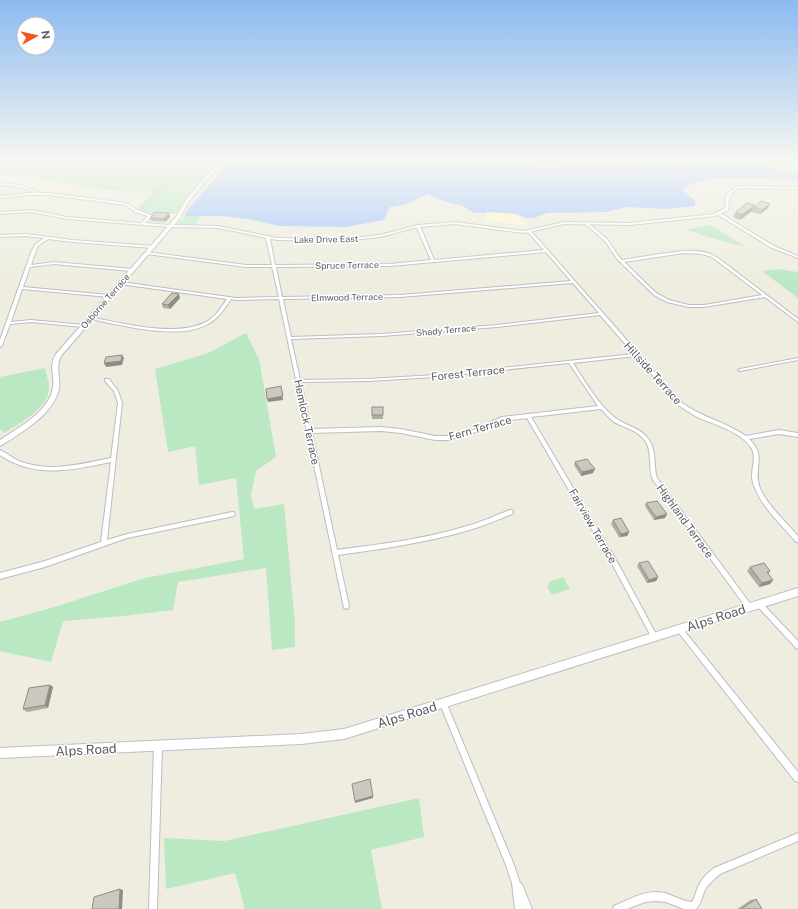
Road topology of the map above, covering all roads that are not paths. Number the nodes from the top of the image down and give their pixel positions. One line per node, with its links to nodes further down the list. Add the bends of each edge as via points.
1 (107, 201): 7 (street, via 127,204 136,211 150,216)
2 (188, 201): 8 (street, Osborne Terrace)
3 (728, 201): 5 (street, via 727,209)
4 (0, 213): 7 (street, via 32,210 67,218)
5 (719, 214): 6 (street, Lake Drive East, via 630,224); 17 (street, via 773,247)
6 (586, 223): 10 (street, Lake Drive East, via 564,223); 19 (street, via 606,240)
7 (142, 224): 8 (street)
8 (170, 226): 13 (street, Lake Drive East, via 218,227); 14 (street, Osborne Terrace)
9 (418, 226): 10 (street, Lake Drive East, via 460,223); 13 (street, Lake Drive East, via 356,239); 18 (street)
10 (529, 231): 15 (street, Hillside Terrace)
11 (0, 236): 12 (street)
12 (47, 238): 14 (street); 20 (street, via 35,248)
13 (268, 238): 21 (street, Hemlock Terrace)
14 (153, 247): 16 (street, Osborne Terrace)
15 (547, 251): 18 (street, Spruce Terrace); 23 (street, Hillside Terrace)
16 (147, 253): 21 (street, Spruce Terrace, via 246,266); 22 (street, Osborne Terrace)
17 (798, 257)
18 (433, 261): 21 (street, Spruce Terrace, via 383,265)
19 (621, 261): 27 (street, via 684,252 706,254 718,259); 27 (street, via 657,296 674,303 704,306)
20 (28, 266): 22 (street, via 54,264); 25 (street)
21 (274, 266): 29 (street, Hemlock Terrace)
22 (132, 270): 24 (street, Osborne Terrace)
23 (573, 282): 29 (street, Elmwood Terrace, via 400,296); 30 (street, Hillside Terrace)
24 (121, 283): 26 (street, Osborne Terrace); 28 (street, Elmwood Terrace)
25 (20, 288): 26 (street); 33 (street)
26 (109, 296): 31 (street, Osborne Terrace)
27 (765, 296): 32 (street)
28 (229, 298): 29 (street, Elmwood Terrace); 31 (street, via 210,321 188,330 169,331)
29 (281, 299): 35 (street, Hemlock Terrace)
30 (602, 314): 35 (street, Shady Terrace, via 390,335); 37 (street, Hillside Terrace)
31 (90, 318): 34 (street, Osborne Terrace)
32 (798, 321)
33 (8, 323): 34 (street, via 31,321); 36 (street)
34 (84, 326): 48 (street, Osborne Terrace, via 55,361 53,370 56,390 49,403 28,423)
35 (289, 338): 42 (street, Hemlock Terrace)
36 (0, 346)
37 (637, 355): 39 (street, Forest Terrace); 47 (street, Hillside Terrace, via 686,409)
38 (798, 359): 40 (street)
39 (570, 362): 42 (street, Forest Terrace, via 403,379); 43 (street, Highland Terrace)
40 (740, 370)
41 (107, 380): 50 (street, via 116,391 120,403)
42 (298, 381): 45 (street, Hemlock Terrace)
43 (602, 407): 44 (street, Fern Terrace); 60 (street, Highland Terrace, via 614,420 648,440 655,479)
44 (528, 416): 45 (street, Fern Terrace, via 502,419 474,431 448,438 381,429); 62 (street, Fairview Terrace)
45 (309, 432): 55 (street, Hemlock Terrace)
46 (798, 435): 47 (street, via 779,432)
47 (745, 438): 53 (street, Hillside Terrace, via 757,456 754,476 757,489)
48 (0, 443)
49 (0, 452): 50 (street, via 23,465 42,468 64,468)
50 (113, 460): 54 (street)
51 (510, 512): 55 (street, via 474,528)
52 (232, 514): 54 (street, via 150,530)
53 (798, 540)
54 (104, 544): 56 (street)
55 (335, 553): 59 (street, Hemlock Terrace)
56 (0, 576)
57 (798, 592): 58 (street, Alps Road)
58 (760, 604): 60 (street, Alps Road); 63 (street)
59 (346, 606)
60 (750, 608): 61 (street, Alps Road)
61 (680, 630): 62 (street, Alps Road); 67 (street)
62 (655, 638): 64 (street, Alps Road)
63 (798, 646)
64 (444, 704): 65 (street, Alps Road, via 325,738); 69 (street)
65 (158, 746): 66 (street, Alps Road); 71 (street)
66 (0, 753)
67 (798, 778)
68 (798, 837): 70 (street, via 717,871 708,878)
69 (512, 872): 72 (street); 73 (street)
70 (694, 908): 74 (street, via 662,897 651,897)
71 (153, 909)
72 (519, 909)
73 (528, 909)
74 (617, 909)

